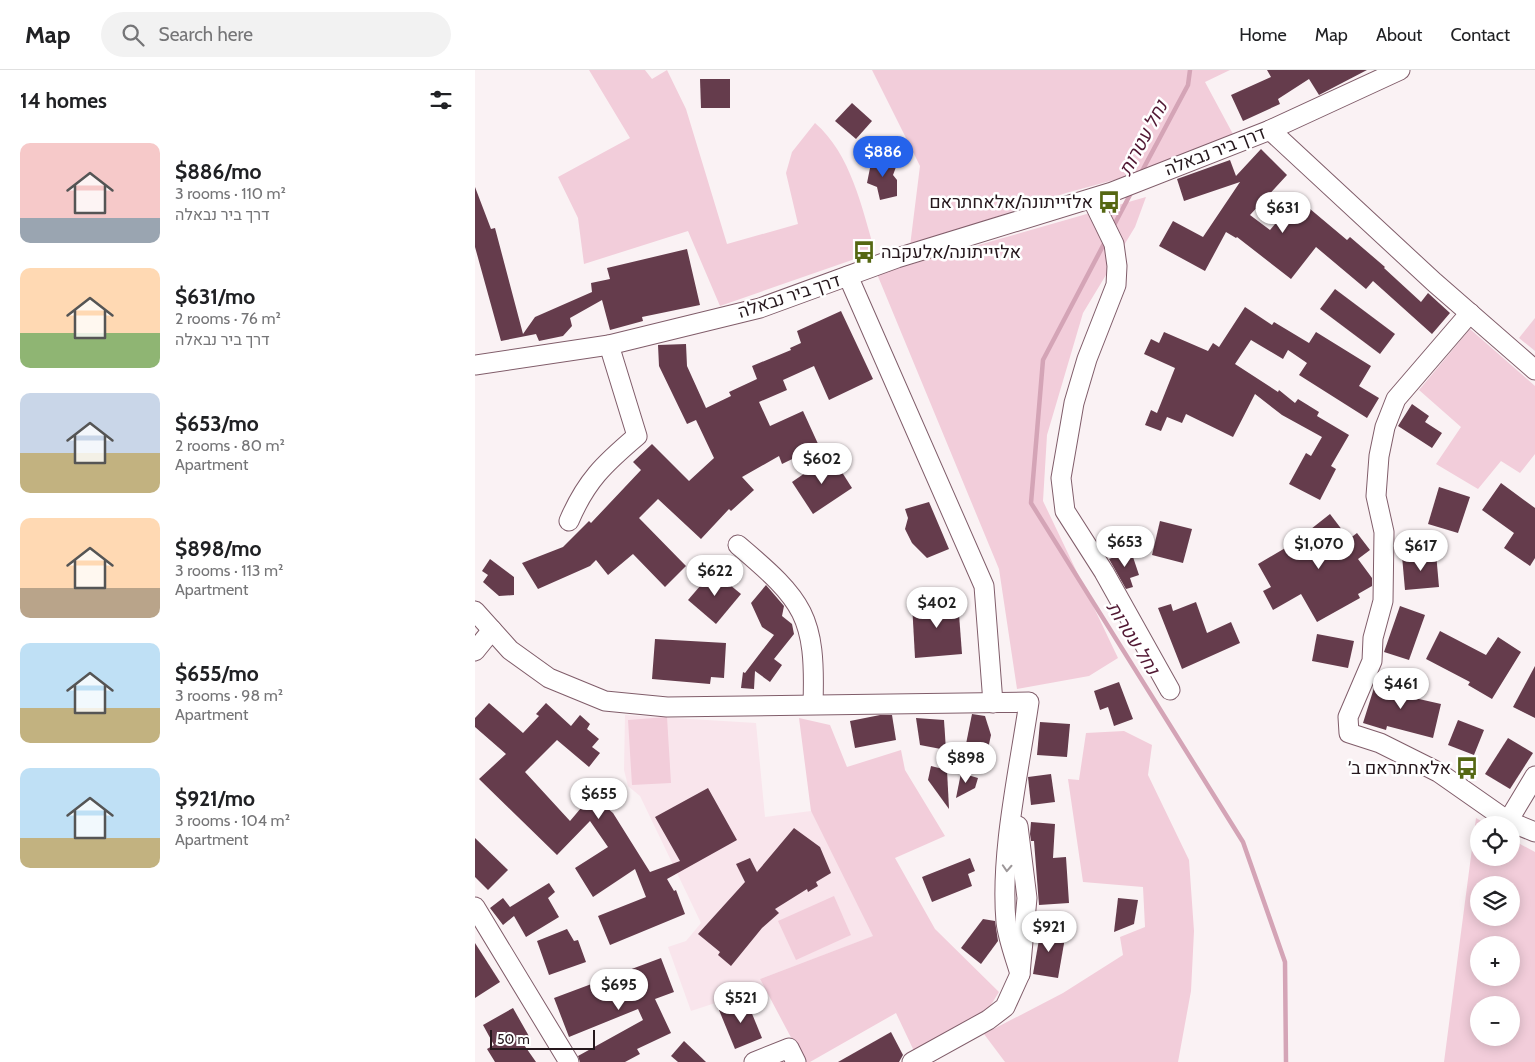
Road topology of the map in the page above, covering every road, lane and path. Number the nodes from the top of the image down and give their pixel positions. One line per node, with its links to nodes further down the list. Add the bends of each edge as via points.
1 (1400, 70): 2 (street, דרך ביר נבאלה)
2 (1270, 130): 3 (street, דרך ביר נבאלה); 5 (street)
3 (1092, 199): 4 (street, דרך ביר נבאלה); 14 (street, via 1113,244 1116,285 1074,402 1061,478 1065,511)
4 (848, 276): 6 (street, דרך ביר נבאלה, via 760,308); 15 (street, via 984,586)
5 (1470, 313): 8 (street); 18 (street, via 1396,398 1385,427 1376,496 1384,532 1383,601 1373,638 1372,661 1348,717 1349,733 1438,772)
6 (609, 345): 7 (street, דרך ביר נבאלה); 9 (street, via 637,436 607,462 585,488)
7 (475, 365)
8 (1535, 370)
9 (569, 521)
10 (738, 545): 16 (street, via 774,575 790,594 809,628 815,662)
11 (475, 611): 12 (street)
12 (492, 630): 13 (street); 16 (street, via 511,650 549,678 605,701 667,707)
13 (475, 651)
14 (1171, 690)
15 (993, 703): 16 (street); 26 (street, via 1029,702 1008,855 1006,924 1020,974 1005,1007 988,1020)
16 (813, 704)
17 (1535, 776): 19 (street)
18 (1501, 816)
19 (1511, 816)
20 (1520, 826): 21 (street)
21 (1535, 832)
22 (475, 907): 23 (street)
23 (569, 1062)
24 (754, 1062): 25 (street, via 789,1048)
25 (795, 1062)
26 (912, 1062)

